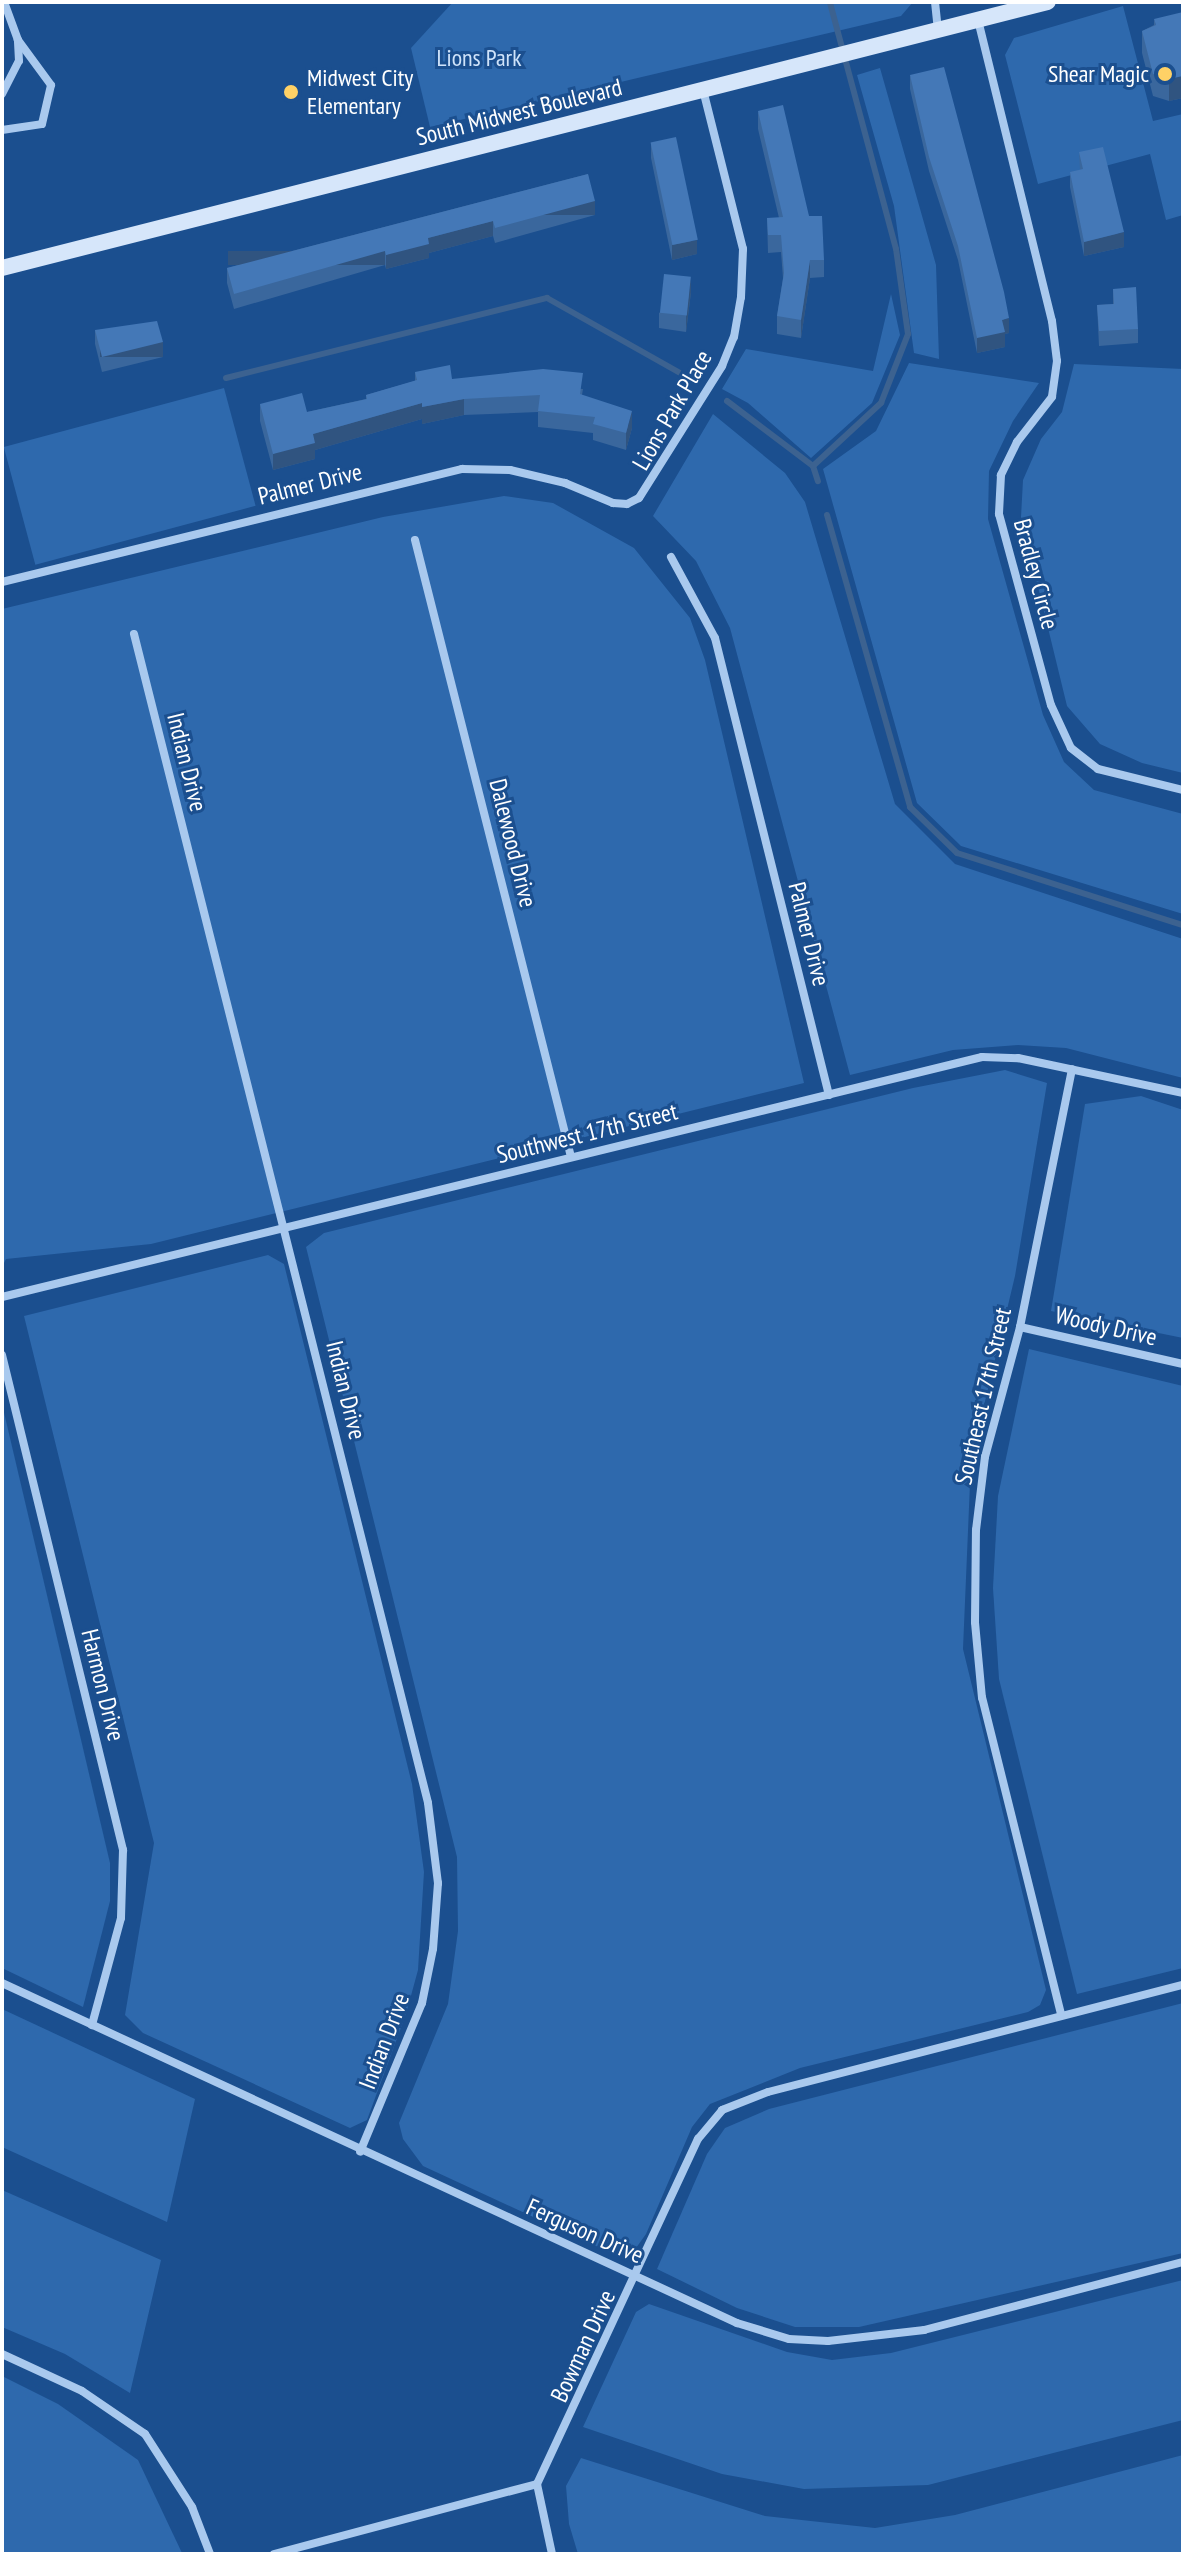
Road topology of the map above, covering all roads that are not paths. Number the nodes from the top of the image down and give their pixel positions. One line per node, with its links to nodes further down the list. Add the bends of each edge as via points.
1 (4, 2): 6 (street)
2 (935, 2): 5 (street)
3 (1048, 2): 4 (main road, South Midwest Boulevard)
4 (978, 20): 5 (main road, South Midwest Boulevard); 16 (street, Bradley Circle, via 1052,321 1057,361 1052,397 1017,442 1001,475 999,514 1051,705 1071,748 1098,769)
5 (938, 30): 7 (main road, South Midwest Boulevard)
6 (18, 40): 8 (street, via 19,61); 9 (street, via 51,85 50,107 42,124)
7 (703, 90): 10 (main road, South Midwest Boulevard); 11 (street, Lions Park Place, via 743,249 734,337 649,488)
8 (2, 94)
9 (2, 130)
10 (2, 268)
11 (627, 504): 14 (street, Palmer Drive, via 510,470 462,469)
12 (415, 540): 20 (street, Dalewood Drive)
13 (671, 557): 19 (street, Palmer Drive, via 715,638)
14 (2, 582)
15 (134, 634): 21 (street, Indian Drive)
16 (1183, 790)
17 (1072, 1069): 18 (street, Southwest 17th Street); 19 (street, Southwest 17th Street, via 982,1057); 23 (street, Southeast 17th Street)
18 (1183, 1093)
19 (829, 1095): 20 (street, Southwest 17th Street)
20 (571, 1157): 21 (street, Southwest 17th Street)
21 (285, 1229): 22 (street, Southwest 17th Street); 30 (street, Indian Drive, via 428,1803 438,1883 422,2003)
22 (2, 1297)
23 (1020, 1327): 25 (street, Woody Drive); 28 (street, Southeast 17th Street, via 985,1457 976,1530 975,1622 982,1698)
24 (2, 1355): 29 (street, Harmon Drive, via 123,1850 121,1918)
25 (1183, 1364)
26 (2, 1983): 29 (street, Ferguson Drive)
27 (1183, 1985): 28 (street, Bowman Drive)
28 (1061, 2014): 32 (street, Bowman Drive, via 768,2092 722,2110 698,2139)
29 (92, 2025): 30 (street, Ferguson Drive)
30 (360, 2152): 32 (street, Ferguson Drive)
31 (1183, 2262): 32 (street, Ferguson Drive, via 924,2330 828,2341 789,2339 737,2323)
32 (638, 2277): 34 (street, Bowman Drive)
33 (2, 2354): 35 (street, via 82,2391 145,2434 192,2507)
34 (537, 2484): 36 (street); 37 (street)
35 (210, 2554)
36 (274, 2554)
37 (552, 2554)

